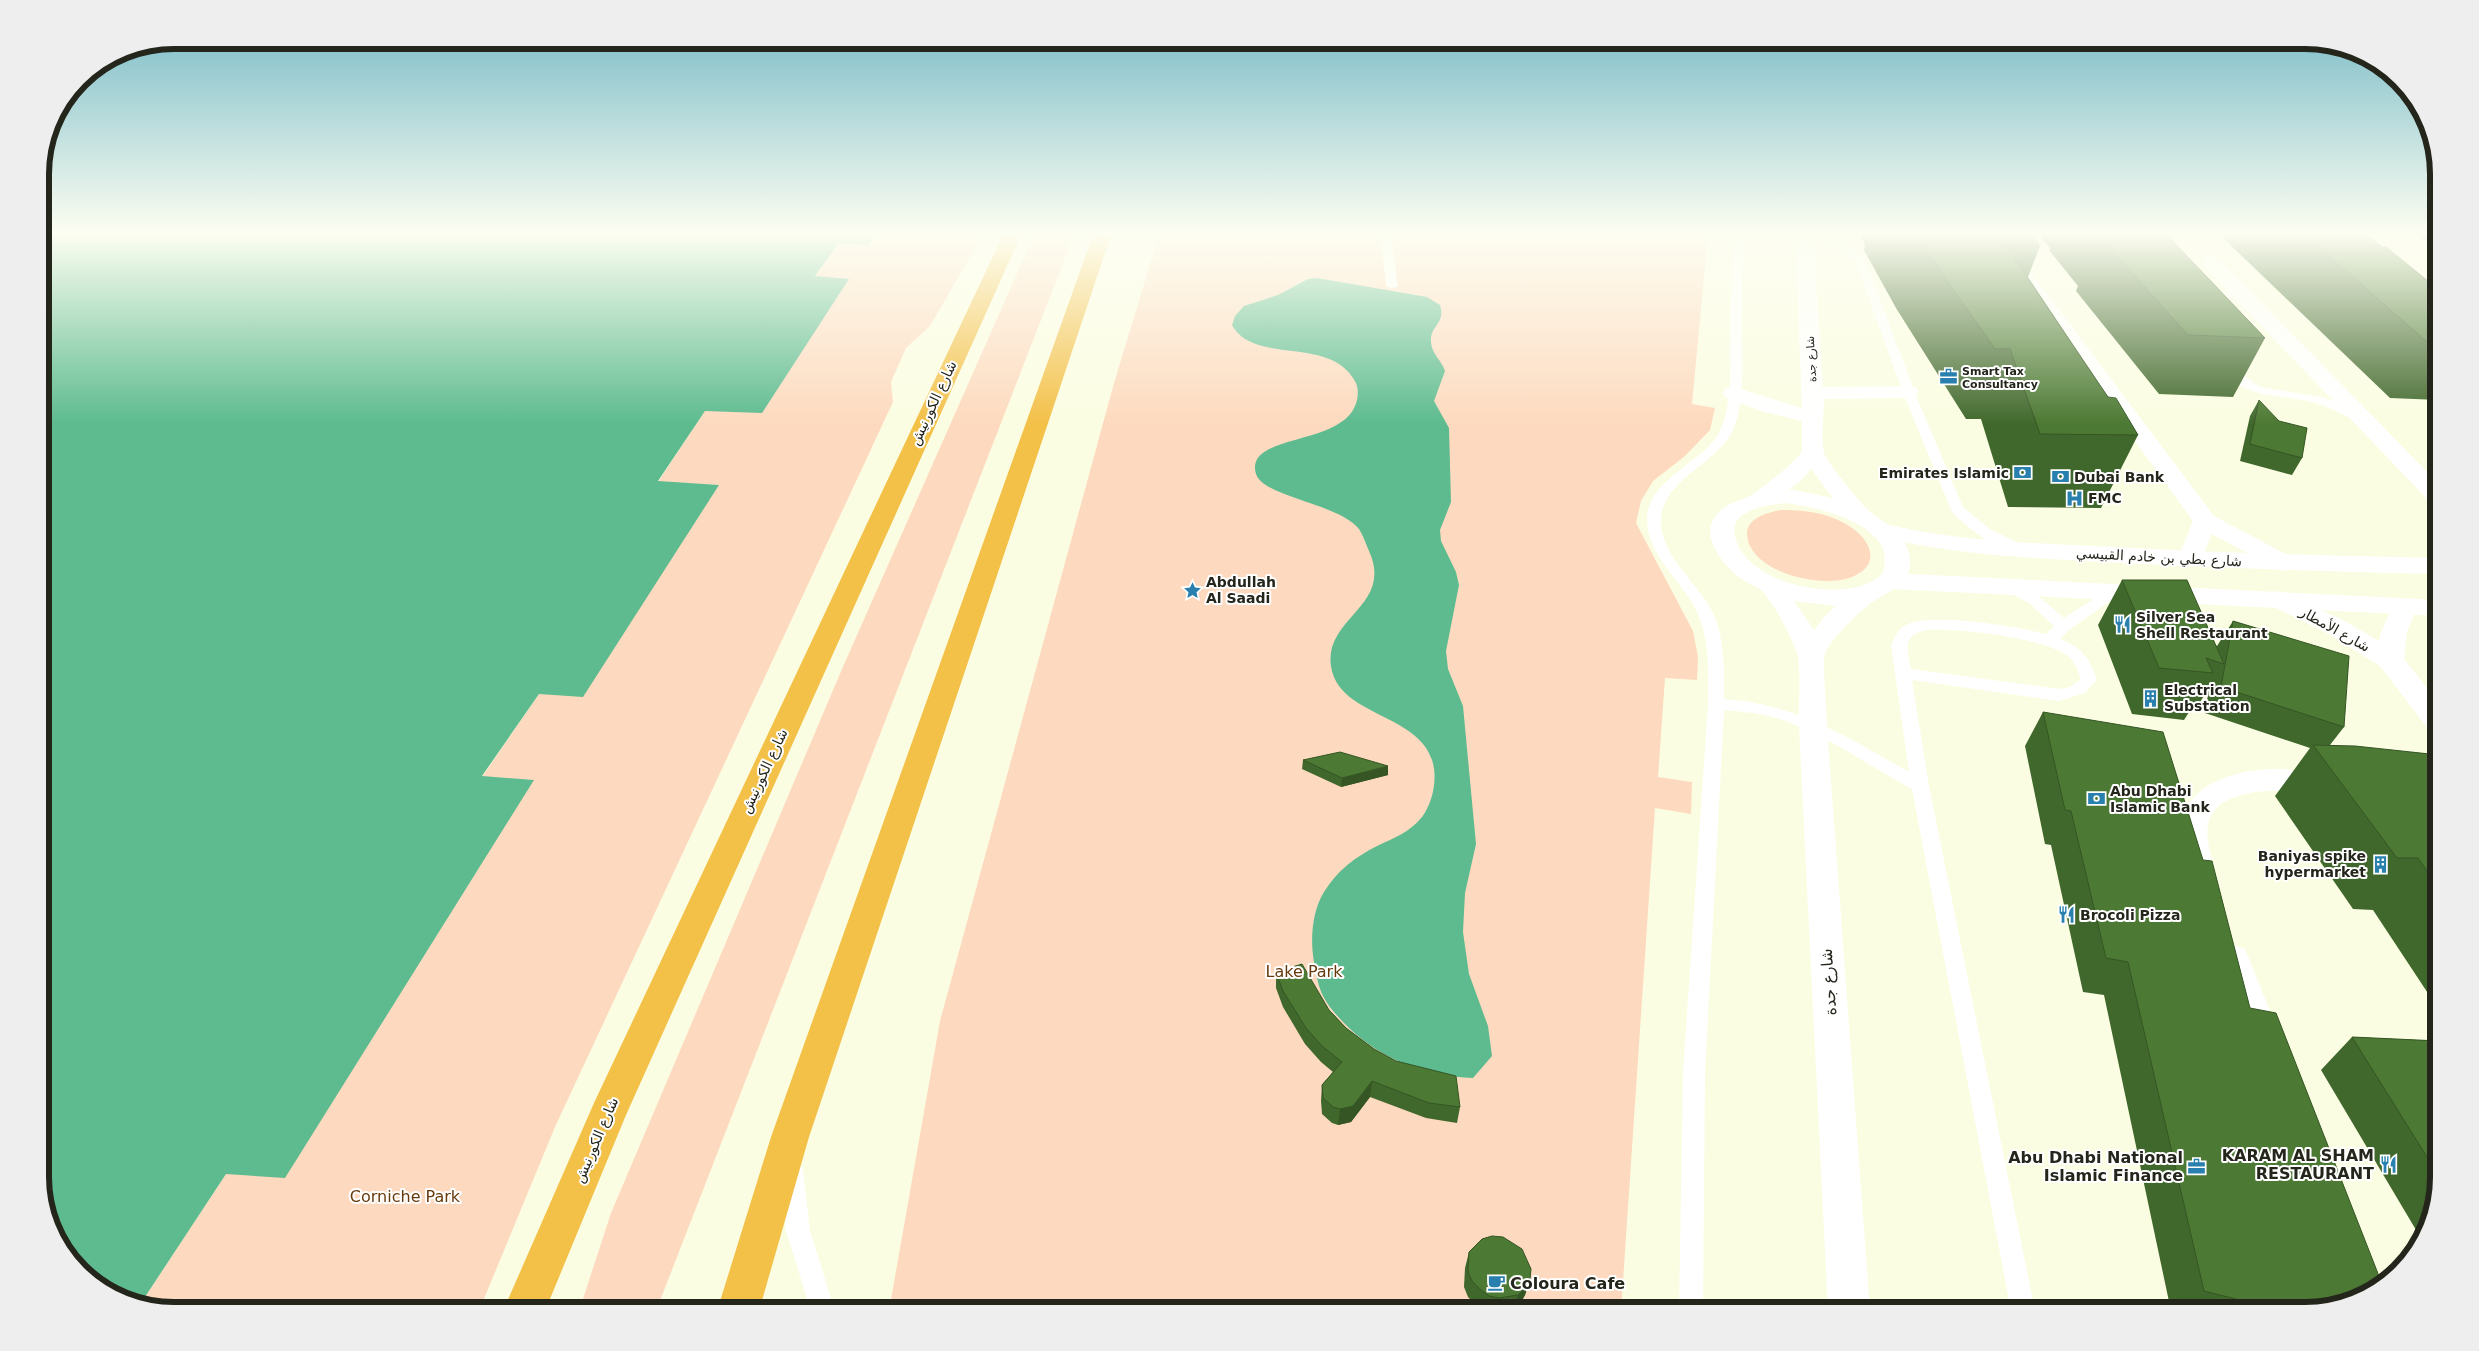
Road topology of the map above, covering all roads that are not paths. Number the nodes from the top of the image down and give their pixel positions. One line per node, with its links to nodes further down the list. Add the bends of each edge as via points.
1 (983, 298): 48 (highway, شارع الكورنيش, via 611,1106)
2 (1080, 298): 47 (highway)
3 (1738, 298): 11 (lane)
4 (1808, 298): 12 (street, شارع جدة)
5 (1874, 298): 10 (lane)
6 (2040, 298): 20 (street)
7 (2245, 298): 9 (street)
8 (2220, 361): 13 (lane, via 2237,380 2257,390)
9 (2332, 388): 13 (lane); 14 (street)
10 (1908, 392): 12 (street); 22 (lane, via 1957,509 1983,532)
11 (1734, 393): 15 (street); 39 (lane, via 1724,437 1664,492 1657,504 1653,523 1664,551 1705,614 1712,633)
12 (1813, 393): 15 (street, شارع جدة)
13 (2310, 398): 14 (lane)
14 (2358, 416): 17 (street)
15 (1812, 417): 16 (street, شارع جدة)
16 (1813, 452): 18 (street, via 1792,476); 19 (street, شارع جدة, via 1830,480)
17 (2430, 489)
18 (1762, 498): 19 (street, via 1811,499 1836,505); 27 (street, via 1731,512 1725,519 1721,535 1736,562)
19 (1860, 516): 21 (street)
20 (2205, 522): 23 (street); 24 (street)
21 (1881, 530): 22 (street, شارع بطي بن خادم القبيسي, via 1940,544); 26 (street, via 1898,557 1897,570)
22 (2024, 550): 23 (street, شارع بطي بن خادم القبيسي)
23 (2190, 559): 24 (street, شارع بطي بن خادم القبيسي)
24 (2284, 563): 25 (street, شارع بطي بن خادم القبيسي)
25 (2430, 566)
26 (1890, 581): 28 (street); 30 (street)
27 (1771, 585): 30 (street, via 1820,597 1845,598); 36 (street, شارع جدة)
28 (2008, 586): 29 (street); 34 (lane, via 2034,600)
29 (2116, 591): 31 (street); 34 (lane)
30 (1866, 594): 36 (street, via 1834,622)
31 (2279, 599): 32 (street); 37 (street, شارع الأمطار, via 2336,627)
32 (2404, 607): 33 (street); 37 (street, شارع الأمطار, via 2394,632)
33 (2430, 608)
34 (2063, 626): 35 (lane)
35 (2050, 640): 38 (lane, via 1941,625 1920,626 1909,630 1899,645); 38 (lane, via 2082,660 2089,680 2084,688 2074,693 2059,694)
36 (1811, 652): 41 (street, شارع جدة)
37 (2390, 660): 40 (street, شارع الأمطار)
38 (1904, 673): 42 (lane)
39 (1716, 704): 41 (lane, via 1753,706); 51 (lane, via 1694,1073)
40 (2430, 711)
41 (1813, 726): 42 (lane); 52 (street, شارع جدة)
42 (1920, 786): 53 (lane)
43 (2355, 789): 44 (street, via 2274,780 2244,783 2219,791 2201,805 2192,823 2192,846)
44 (2207, 890)
45 (2221, 927): 46 (street)
46 (2277, 1074)
47 (790, 1137): 49 (highway); 50 (lane, via 798,1231)
48 (528, 1302)
49 (741, 1302)
50 (819, 1302)
51 (1691, 1302)
52 (1848, 1302)
53 (2021, 1302)

